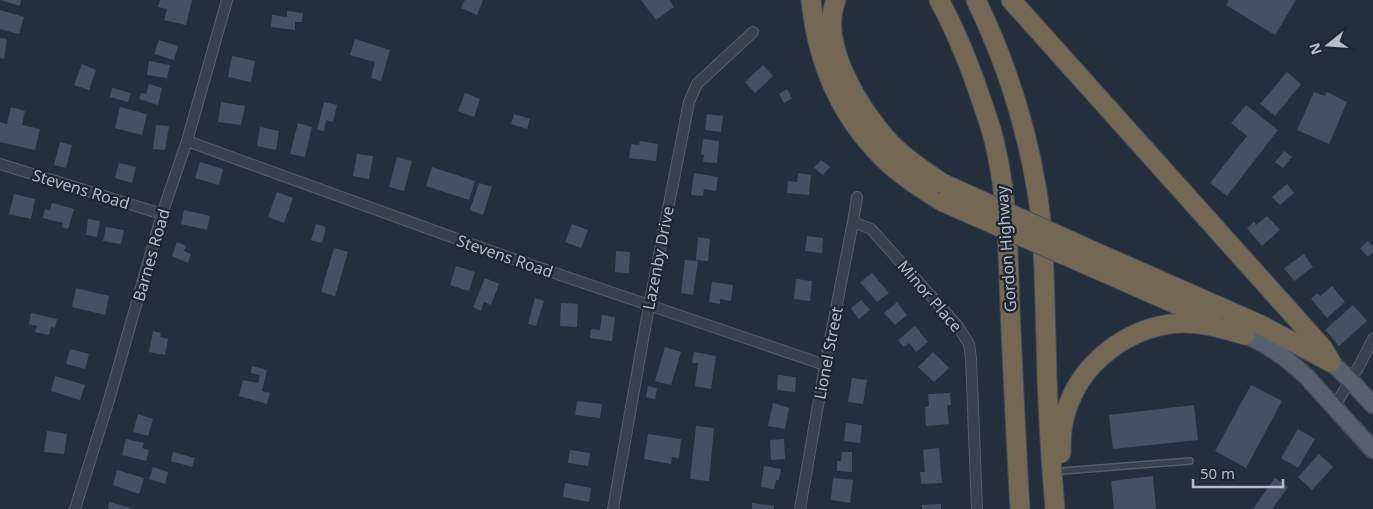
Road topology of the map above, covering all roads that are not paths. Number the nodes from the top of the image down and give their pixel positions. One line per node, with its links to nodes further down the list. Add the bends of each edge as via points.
1 (227, 0): 10 (street, Barnes Road)
2 (811, 0): 15 (highway, bridge, via 817,39 834,90 860,133 882,158 943,202)
3 (836, 0): 15 (highway, bridge, via 831,23 843,70 862,108 891,144 942,183)
4 (926, 0): 9 (highway)
5 (939, 0): 9 (highway, Gordon Highway, via 964,51)
6 (976, 0): 32 (highway, Gordon Highway, via 989,26 1018,108 1037,190)
7 (1011, 0): 19 (highway, via 1322,347)
8 (753, 32): 16 (street, Lazenby Drive, via 697,84 689,102)
9 (991, 128): 31 (highway, Gordon Highway, via 1006,208)
10 (186, 141): 13 (street, Barnes Road); 16 (street, Stevens Road)
11 (0, 164): 13 (street, Stevens Road)
12 (857, 197): 14 (street, Lionel Street)
13 (162, 214): 27 (street, Barnes Road)
14 (854, 222): 20 (street, Lionel Street); 30 (street, Minor Place, via 871,229 957,325 969,344)
15 (1093, 260): 17 (highway); 19 (highway, via 1262,325)
16 (649, 306): 20 (street, Stevens Road); 28 (street, Lazenby Drive)
17 (1245, 335): 23 (main road, via 1285,358); 26 (highway, via 1202,324 1182,323 1134,335 1114,346 1079,384 1064,415)
18 (1373, 340): 21 (street)
19 (1331, 362): 21 (main road)
20 (825, 365): 29 (street, Lionel Street)
21 (1351, 381): 22 (main road); 23 (street)
22 (1373, 405)
23 (1334, 407): 24 (main road)
24 (1373, 450)
25 (1190, 461): 26 (lane)
26 (1062, 471): 33 (highway)
27 (75, 509)
28 (613, 509)
29 (800, 509)
30 (977, 509)
31 (1020, 509)
32 (1055, 509)
33 (1064, 509)

